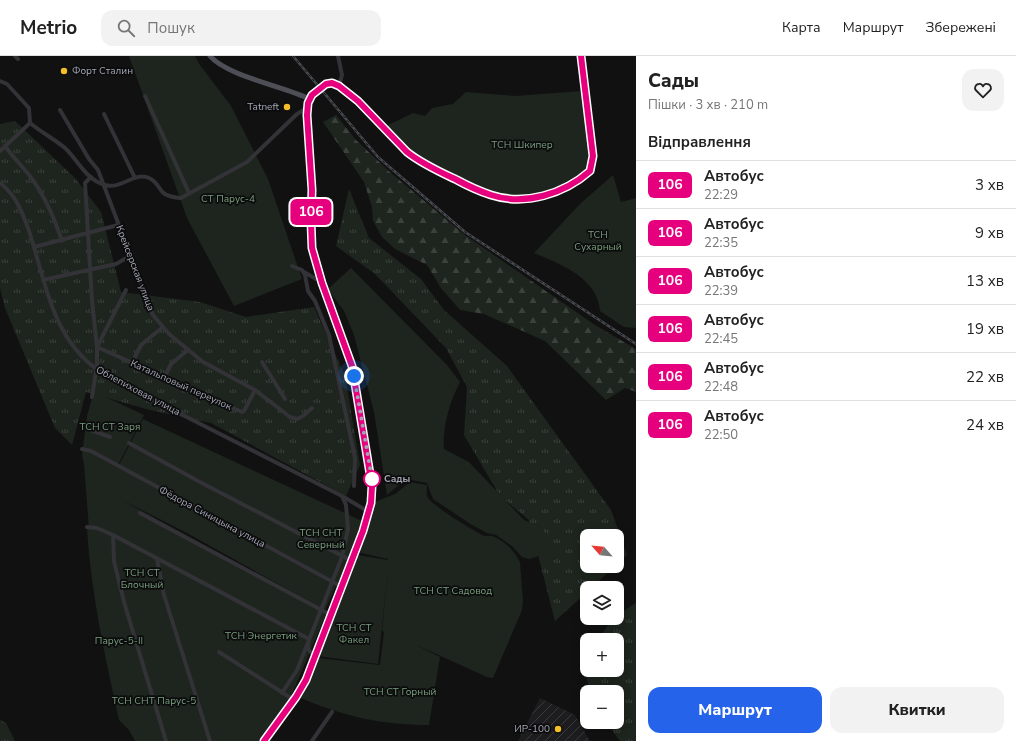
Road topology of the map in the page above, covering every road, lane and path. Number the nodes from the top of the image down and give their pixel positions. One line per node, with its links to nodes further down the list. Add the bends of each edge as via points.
1 (210, 56): 7 (main road, via 222,67)
2 (338, 56): 5 (street, via 342,75)
3 (582, 56): 5 (main road, via 593,156 590,171 578,182 531,199 492,196 416,159 358,101)
4 (0, 81): 11 (street, via 7,84 29,108)
5 (339, 86): 7 (main road, via 326,84)
6 (145, 96): 18 (street)
7 (310, 99): 8 (main road)
8 (307, 108): 18 (street, via 297,114 247,162); 47 (main road, via 312,190 312,248 354,376 372,473)
9 (60, 110): 17 (street, Крейсерская улица, via 79,144 98,170)
10 (104, 114): 15 (street)
11 (29, 121): 12 (street); 14 (street, via 66,149)
12 (5, 146): 13 (street); 21 (street, via 29,175 52,211)
13 (0, 152)
14 (91, 177): 17 (street); 20 (street, via 85,183)
15 (136, 178): 17 (street, via 116,187); 18 (street, via 149,178 155,182 159,190 170,197 180,198)
16 (0, 182): 22 (street, Облепиховая улица, via 9,190 22,211)
17 (104, 185): 19 (street, Крейсерская улица)
18 (189, 193)
19 (118, 225): 20 (street); 23 (street, Крейсерская улица)
20 (88, 234): 21 (street); 26 (street)
21 (62, 241): 22 (street)
22 (34, 247): 28 (street, Облепиховая улица)
23 (130, 256): 26 (street, via 116,264); 30 (street, Крейсерская улица, via 153,315)
24 (292, 266): 25 (street)
25 (302, 270): 27 (street); 45 (street, via 308,291 330,335 355,458)
26 (90, 271): 28 (street); 31 (street)
27 (316, 279)
28 (43, 280): 35 (street, Облепиховая улица, via 61,326 82,358)
29 (126, 290): 31 (street)
30 (163, 327): 32 (street, Крейсерская улица); 34 (street, via 141,345)
31 (97, 347): 34 (street, Катальповый переулок); 35 (street)
32 (188, 350): 36 (street, via 172,364); 37 (street, Крейсерская улица, via 203,362)
33 (262, 362): 39 (street)
34 (132, 363): 36 (street, Катальповый переулок)
35 (96, 369): 38 (street); 46 (street, Облепиховая улица)
36 (164, 378): 37 (street, Катальповый переулок, via 242,412)
37 (254, 390): 40 (street, Крейсерская улица, via 290,417 297,419)
38 (92, 397)
39 (285, 399)
40 (312, 408)
41 (85, 428): 42 (street)
42 (110, 437)
43 (129, 443): 51 (street)
44 (82, 449): 54 (street, Фёдора Синицына улица)
45 (354, 486)
46 (342, 496): 47 (street, Облепиховая улица); 51 (street, via 346,505 348,529)
47 (369, 512): 53 (main road)
48 (140, 513): 56 (street)
49 (87, 527): 50 (street, via 97,528)
50 (113, 536): 52 (street); 64 (street, via 114,561 124,602)
51 (342, 557): 53 (street); 54 (street)
52 (157, 560): 58 (street); 65 (street, via 164,595)
53 (352, 561): 55 (main road)
54 (333, 581): 55 (street, Фёдора Синицына улица); 56 (street)
55 (342, 587): 57 (main road)
56 (321, 611): 57 (street); 58 (street)
57 (331, 615): 60 (main road)
58 (309, 639): 60 (street, via 308,649); 61 (street, via 297,670)
59 (219, 652): 61 (street)
60 (315, 657): 62 (main road, via 306,680)
61 (282, 692): 62 (street)
62 (294, 700): 66 (main road)
63 (332, 712): 67 (street)
64 (166, 741)
65 (210, 741)
66 (264, 741)
67 (312, 741)

